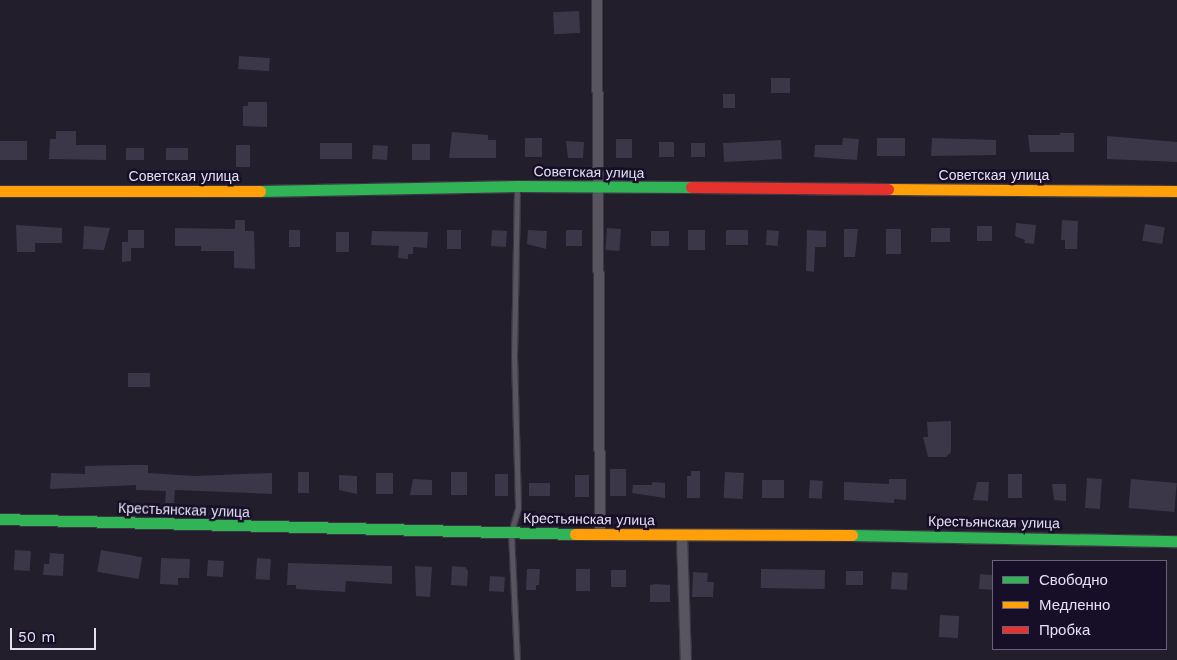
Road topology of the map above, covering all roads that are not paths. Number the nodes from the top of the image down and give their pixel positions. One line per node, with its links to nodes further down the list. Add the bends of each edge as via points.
1 (597, 0): 3 (street)
2 (516, 186): 3 (street, Советская улица); 4 (street, Советская улица, via 212,192); 7 (lane, via 514,354 518,508)
3 (596, 187): 5 (street, Советская улица); 8 (street)
4 (0, 191)
5 (1177, 191)
6 (0, 519): 7 (street, Крестьянская улица)
7 (512, 533): 8 (street, Крестьянская улица); 11 (lane)
8 (600, 534): 9 (street, Крестьянская улица)
9 (682, 536): 10 (street, Крестьянская улица, via 946,535); 12 (street)
10 (1177, 541)
11 (517, 660)
12 (686, 660)

